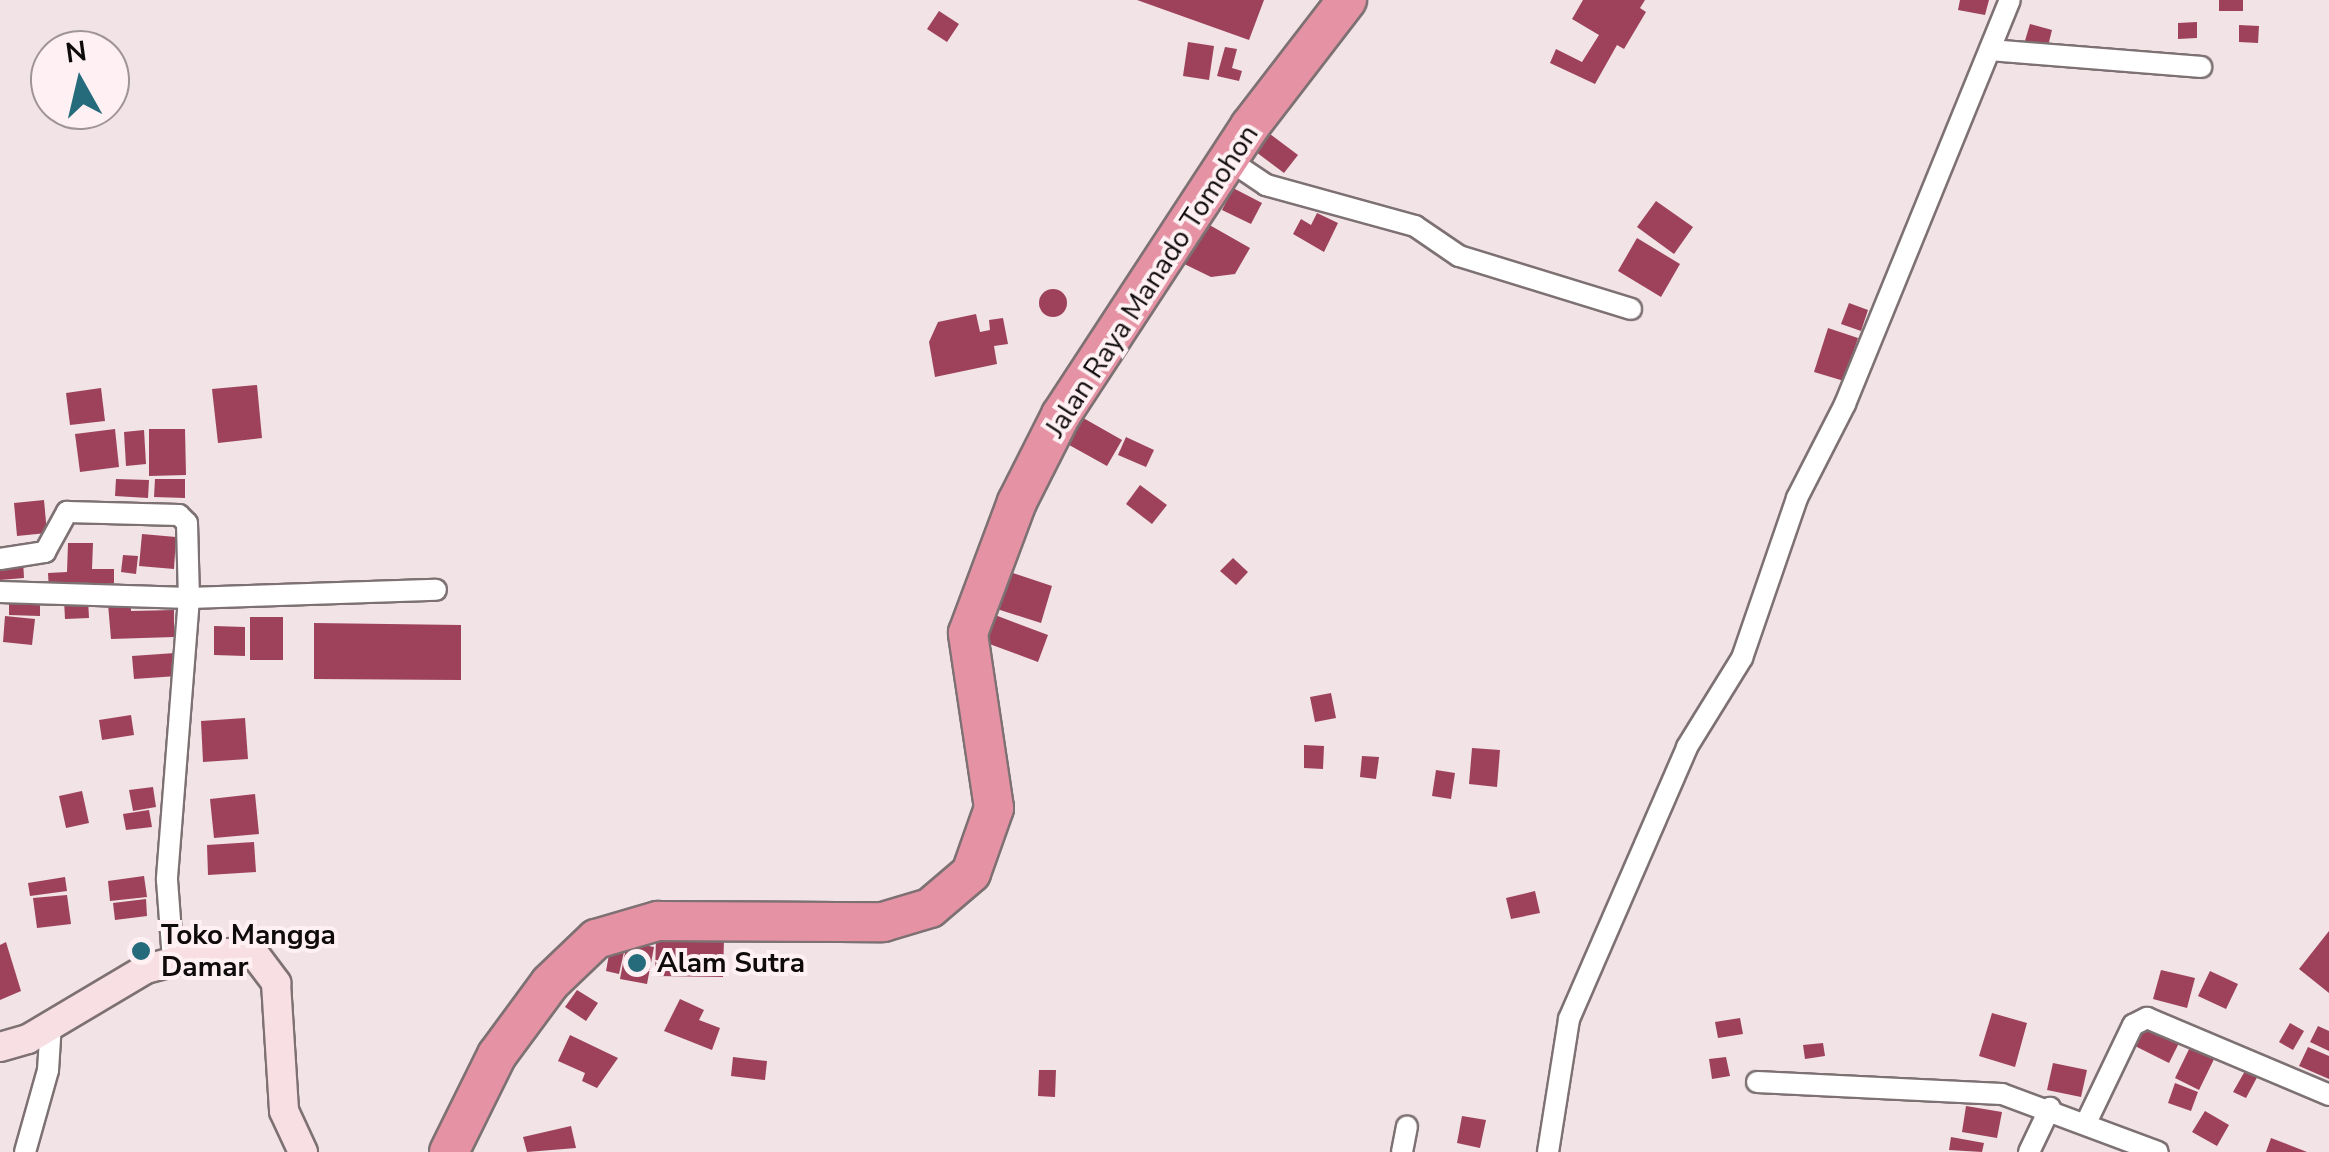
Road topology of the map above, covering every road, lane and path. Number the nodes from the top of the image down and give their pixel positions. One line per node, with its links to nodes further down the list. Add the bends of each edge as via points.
1 (1347, 0): 5 (highway, Jalan Raya Manado Tomohon)
2 (2010, 0): 3 (street)
3 (1990, 50): 4 (street); 23 (street, via 1845,404 1797,498 1742,658 1686,747 1569,1019)
4 (2201, 68)
5 (1229, 160): 6 (street, via 1266,185 1415,226 1459,256); 21 (highway, Jalan Raya Manado Tomohon, via 1061,415 976,600 969,672 994,808 971,873 930,908 883,922 658,922 596,939 550,983 497,1055)
6 (1632, 309)
7 (0, 559): 10 (street, via 45,552 67,512 179,515 188,524)
8 (436, 590): 10 (street)
9 (0, 592): 10 (street)
10 (189, 598): 11 (street, via 167,880)
11 (172, 960): 12 (street, via 112,984); 20 (street, via 232,949 266,962 279,1000 284,1111)
12 (51, 1024): 13 (street); 19 (street, via 48,1070)
13 (0, 1047)
14 (1757, 1082): 16 (street, via 1978,1091)
15 (2329, 1095): 17 (street, via 2144,1018 2134,1025)
16 (2050, 1108): 17 (street); 24 (street)
17 (2086, 1123): 25 (street)
18 (1407, 1126): 22 (street)
19 (24, 1152)
20 (303, 1152)
21 (449, 1152)
22 (1402, 1152)
23 (1548, 1152)
24 (2029, 1152)
25 (2158, 1152)

